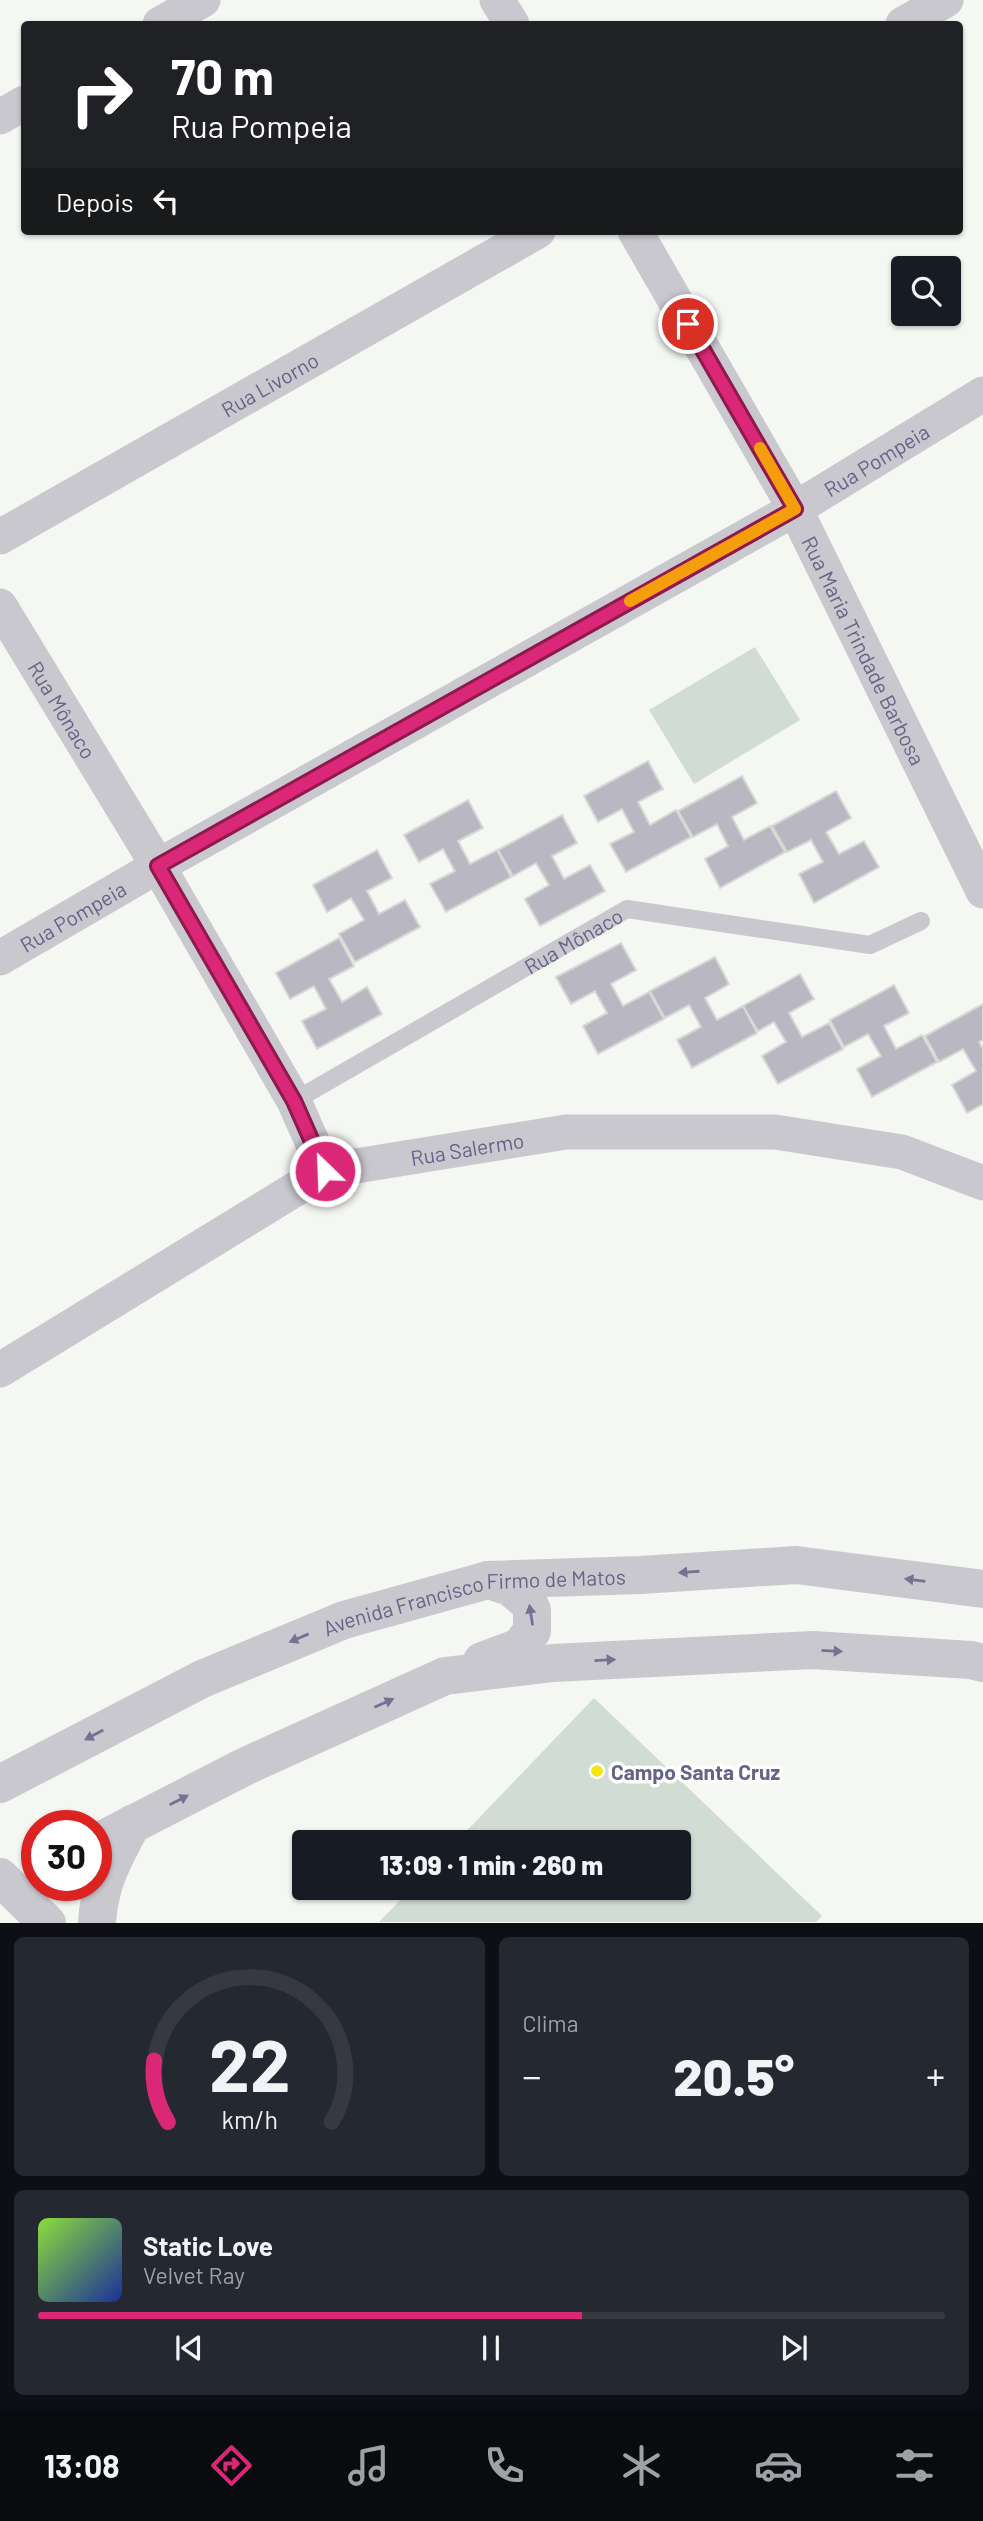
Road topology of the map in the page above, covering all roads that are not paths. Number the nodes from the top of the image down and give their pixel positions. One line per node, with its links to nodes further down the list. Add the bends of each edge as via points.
1 (203, 0): 4 (street)
2 (498, 0): 5 (street)
3 (946, 0): 6 (street)
4 (165, 21)
5 (510, 21)
6 (908, 21)
7 (21, 105): 8 (street)
8 (0, 117)
9 (531, 235): 13 (street, Rua Livorno)
10 (637, 235): 12 (street, Rua Maria Trindade Barbosa)
11 (983, 394): 12 (street, Rua Pompeia)
12 (795, 509): 15 (street, Rua Pompeia); 16 (street, Rua Maria Trindade Barbosa)
13 (0, 537)
14 (0, 606): 15 (street, Rua Mônaco)
15 (158, 866): 18 (street, Rua Pompeia); 19 (street, Rua Mônaco)
16 (983, 891)
17 (921, 921): 19 (lane, Rua Mônaco, via 870,945 626,909)
18 (0, 958)
19 (294, 1101): 20 (street, Rua Mônaco)
20 (325, 1171): 21 (street, Rua Salermo, via 566,1132 775,1132 902,1152); 22 (street, Rua Salermo)
21 (983, 1183)
22 (0, 1370)
23 (488, 1580): 24 (street, Avenida Francisco Firmo de Matos, one-way to 23, via 796,1565); 26 (street, one-way to 23, via 520,1647 533,1631 527,1601 510,1587); 27 (street, Avenida Francisco Firmo de Matos, one-way to 27, via 344,1620 215,1674)
24 (983, 1589)
25 (983, 1663): 26 (street, one-way to 25, via 553,1662 813,1650)
26 (444, 1676): 28 (street, one-way to 26, via 246,1766)
27 (0, 1784)
28 (132, 1824): 29 (street); 32 (street, via 104,1880)
29 (112, 1835)
30 (12, 1885): 31 (street)
31 (47, 1923)
32 (97, 1923)

